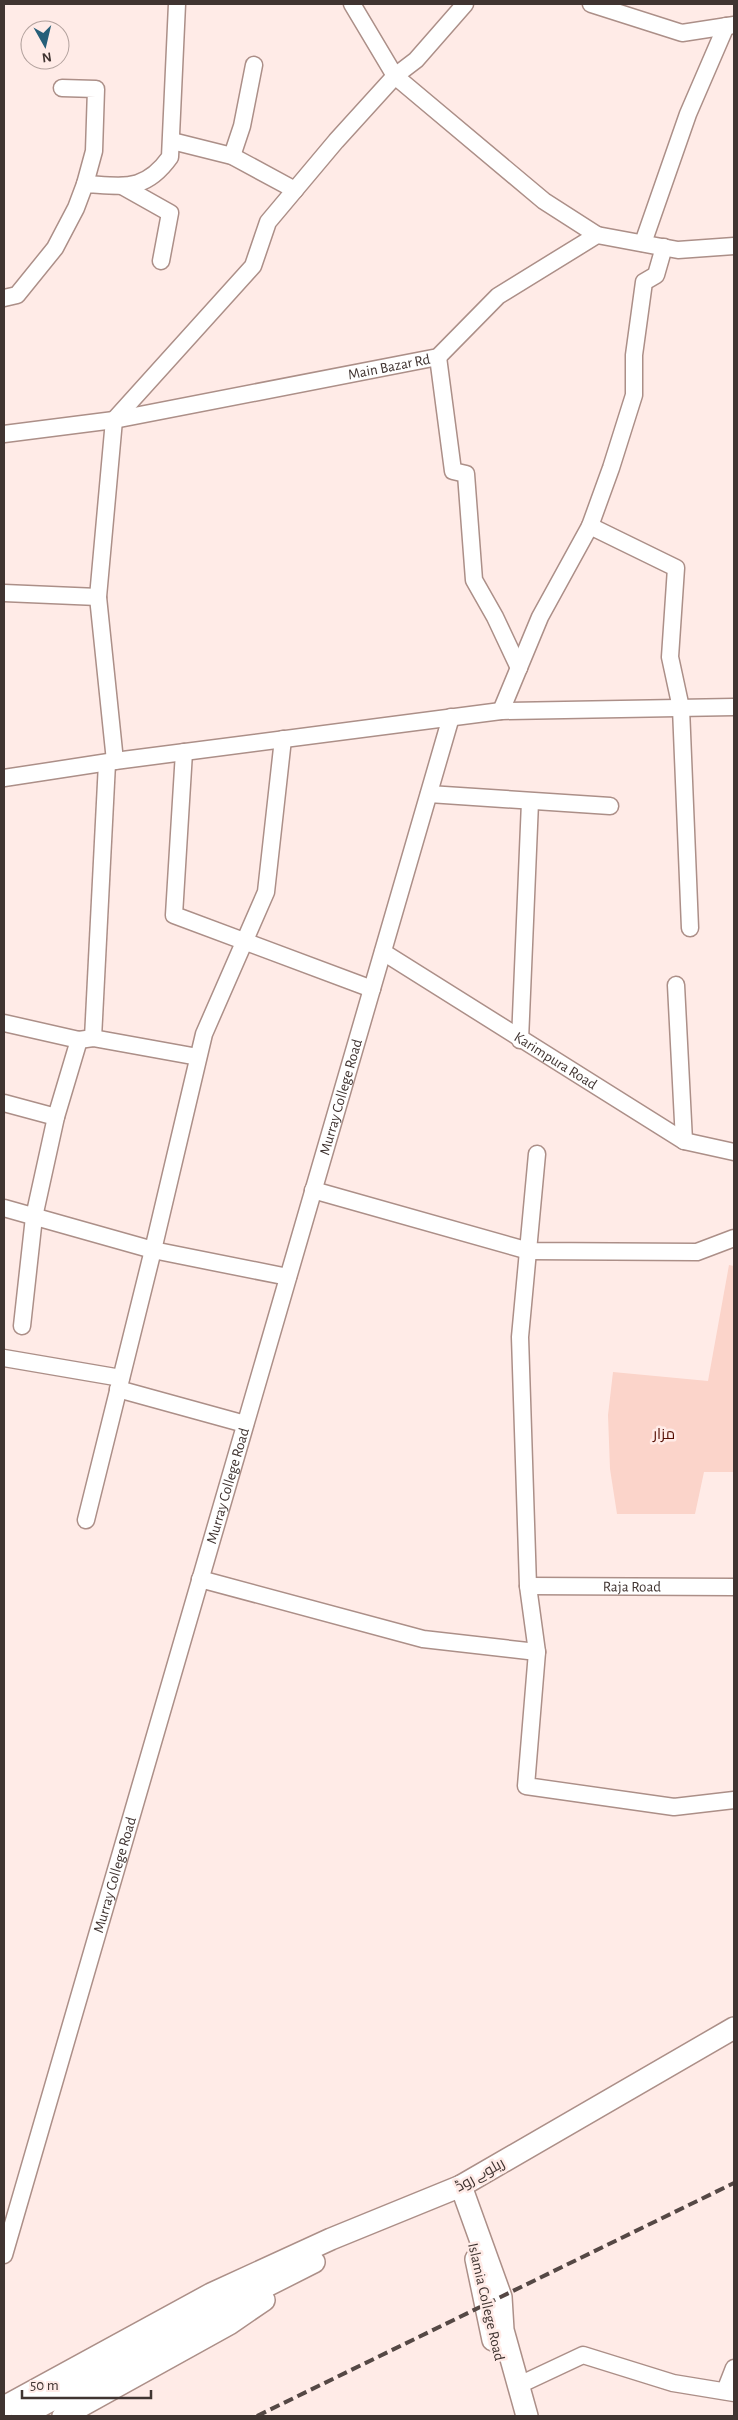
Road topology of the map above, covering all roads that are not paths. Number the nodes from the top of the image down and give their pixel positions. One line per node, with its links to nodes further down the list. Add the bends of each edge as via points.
1 (177, 4): 9 (street)
2 (352, 4): 7 (street)
3 (591, 4): 5 (street, via 682,33)
4 (461, 5): 7 (street, via 416,60)
5 (730, 25): 15 (street, via 688,114)
6 (254, 66): 10 (street, via 242,126)
7 (395, 76): 13 (street); 14 (street, via 544,201)
8 (62, 88): 11 (street, via 96,89 94,151)
9 (172, 141): 10 (street); 12 (street, via 170,156 160,171 146,181)
10 (232, 156): 13 (street)
11 (85, 184): 12 (street); 19 (street, via 55,248 17,295)
12 (122, 186): 18 (street, via 170,213)
13 (296, 190): 21 (street, via 268,222 253,266)
14 (597, 235): 15 (street); 20 (street, Main Bazar Rd, via 498,296)
15 (643, 243): 17 (street)
16 (734, 246): 17 (street, via 678,250)
17 (664, 247): 23 (street, via 656,275 644,282 634,355 634,395)
18 (161, 261)
19 (4, 298)
20 (438, 356): 21 (street, Main Bazar Rd); 26 (street, via 453,470 466,474 474,580)
21 (114, 420): 22 (street, Main Bazar Rd); 25 (street)
22 (4, 434)
23 (590, 526): 26 (street, via 540,617); 28 (street, via 676,568 670,657)
24 (4, 593): 25 (street)
25 (98, 597): 33 (street)
26 (519, 668): 29 (street)
27 (734, 707): 28 (street)
28 (681, 708): 29 (street); 38 (street)
29 (501, 711): 30 (street)
30 (451, 718): 31 (street); 35 (street, Murray College Road)
31 (284, 739): 32 (street); 39 (street, via 266,892)
32 (184, 752): 33 (street); 39 (street, via 174,915)
33 (111, 762): 34 (street); 44 (street)
34 (4, 778)
35 (429, 794): 36 (street); 40 (street, Murray College Road)
36 (530, 802): 37 (street); 45 (street)
37 (610, 806)
38 (690, 928)
39 (245, 940): 42 (street); 46 (street, via 204,1034)
40 (383, 952): 42 (street, Murray College Road); 45 (street, Karimpura Road)
41 (676, 985): 49 (street)
42 (372, 989): 52 (street, Murray College Road)
43 (4, 1023): 44 (street)
44 (86, 1039): 46 (street); 48 (street)
45 (520, 1040): 49 (street, Karimpura Road)
46 (198, 1057): 56 (street)
47 (4, 1103): 48 (street)
48 (56, 1117): 54 (street)
49 (684, 1141): 50 (street, Karimpura Road)
50 (734, 1152)
51 (537, 1154): 57 (street)
52 (313, 1190): 57 (street); 58 (street, Murray College Road)
53 (4, 1208): 54 (street)
54 (34, 1217): 56 (street); 59 (street)
55 (734, 1238): 57 (street, via 697,1252)
56 (153, 1250): 58 (street); 61 (street)
57 (529, 1252): 65 (street, via 520,1337)
58 (288, 1277): 62 (street, Murray College Road)
59 (22, 1326)
60 (4, 1358): 61 (street)
61 (120, 1383): 62 (street); 63 (street)
62 (245, 1424): 64 (street, Murray College Road)
63 (86, 1520)
64 (200, 1579): 67 (street, via 423,1639); 73 (street, Murray College Road)
65 (528, 1586): 66 (street, Raja Road); 67 (street)
66 (734, 1587)
67 (537, 1652): 68 (street, via 526,1786 674,1807)
68 (734, 1800)
69 (734, 2028): 71 (main road)
70 (734, 2032): 71 (main road, ریلوے روڈ)
71 (461, 2186): 72 (main road, ریلوے روڈ); 75 (main road, via 501,2297 503,2330); 77 (main road, via 331,2239 211,2294); 80 (main road, Islamia College Road, via 494,2343)
72 (344, 2247): 78 (main road, ریلوے روڈ); 79 (main road, via 229,2324)
73 (4, 2255)
74 (734, 2368): 76 (street)
75 (517, 2386): 76 (street, via 583,2355 672,2383); 81 (main road)
76 (730, 2392)
77 (4, 2407)
78 (22, 2416)
79 (63, 2416)
80 (516, 2416)
81 (527, 2416)

